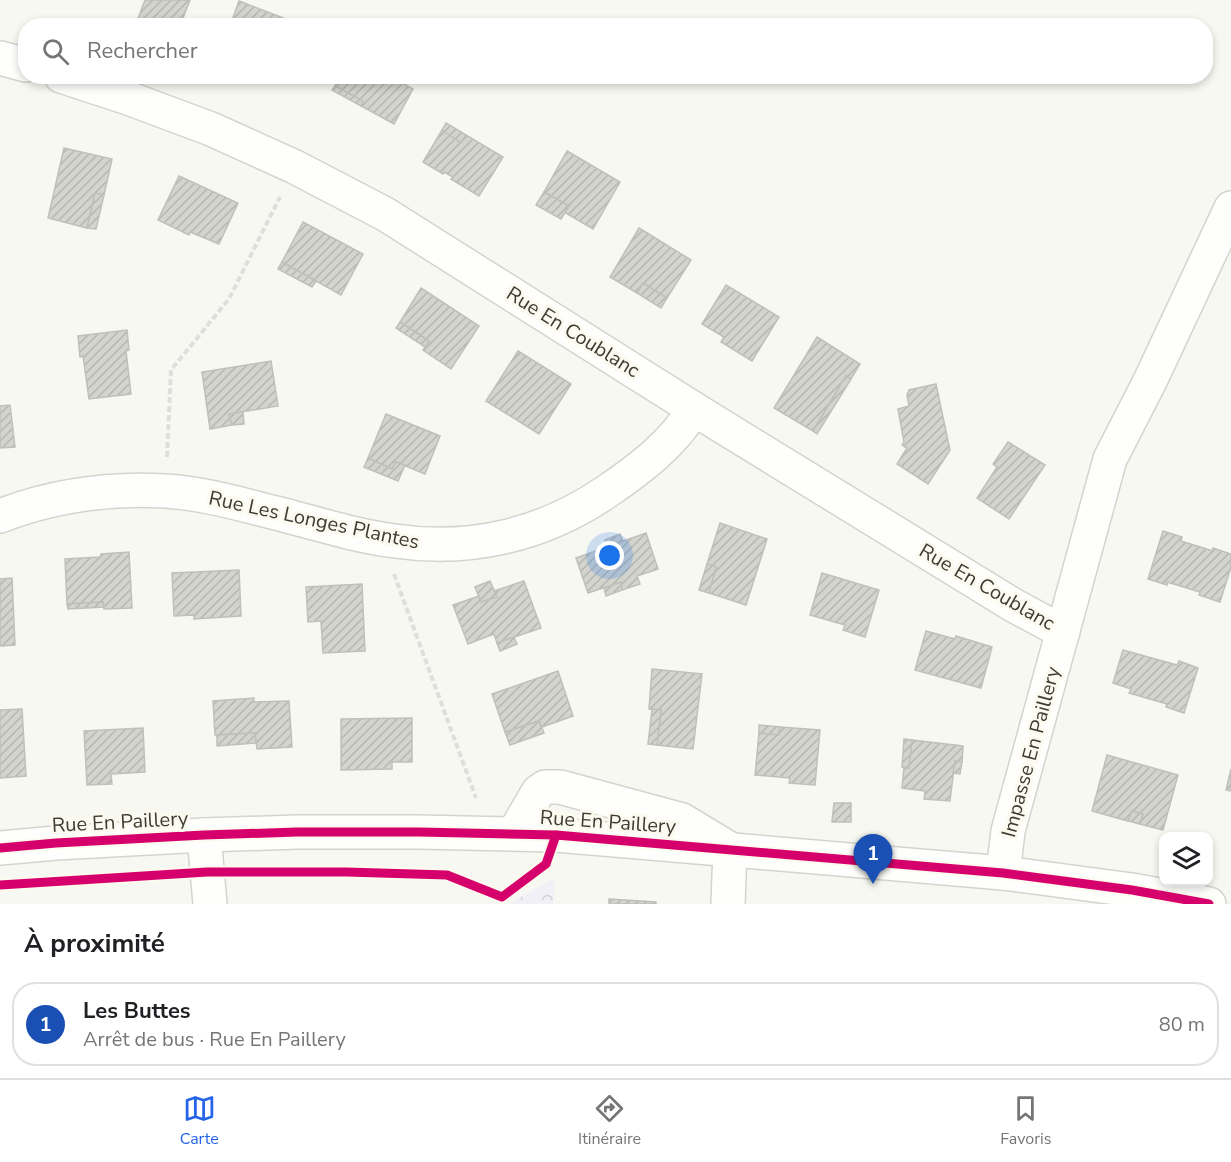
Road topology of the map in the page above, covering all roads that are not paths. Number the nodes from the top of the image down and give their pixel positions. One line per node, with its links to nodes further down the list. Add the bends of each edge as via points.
1 (0, 58): 2 (street)
2 (18, 63)
3 (85, 84): 5 (street, Rue En Coublanc, via 211,129 385,214)
4 (1231, 208): 7 (street, Impasse En Paillery, via 1110,459)
5 (694, 409): 6 (street, Rue Les Longes Plantes, via 652,458 591,502 522,533 462,544 392,541 253,507 166,491 103,491); 7 (street, Rue En Coublanc)
6 (0, 516)
7 (1063, 632): 12 (street, Impasse En Paillery, via 1008,831)
8 (502, 833): 9 (street, Rue En Paillery); 11 (street, Rue En Paillery); 11 (street, via 538,792 545,787 560,787 682,820)
9 (204, 835): 10 (street, Rue En Paillery); 13 (street)
10 (0, 848)
11 (730, 849): 12 (street, Rue En Paillery); 14 (street)
12 (1003, 873): 15 (street, Rue En Paillery)
13 (210, 904)
14 (728, 904)
15 (1209, 904)

